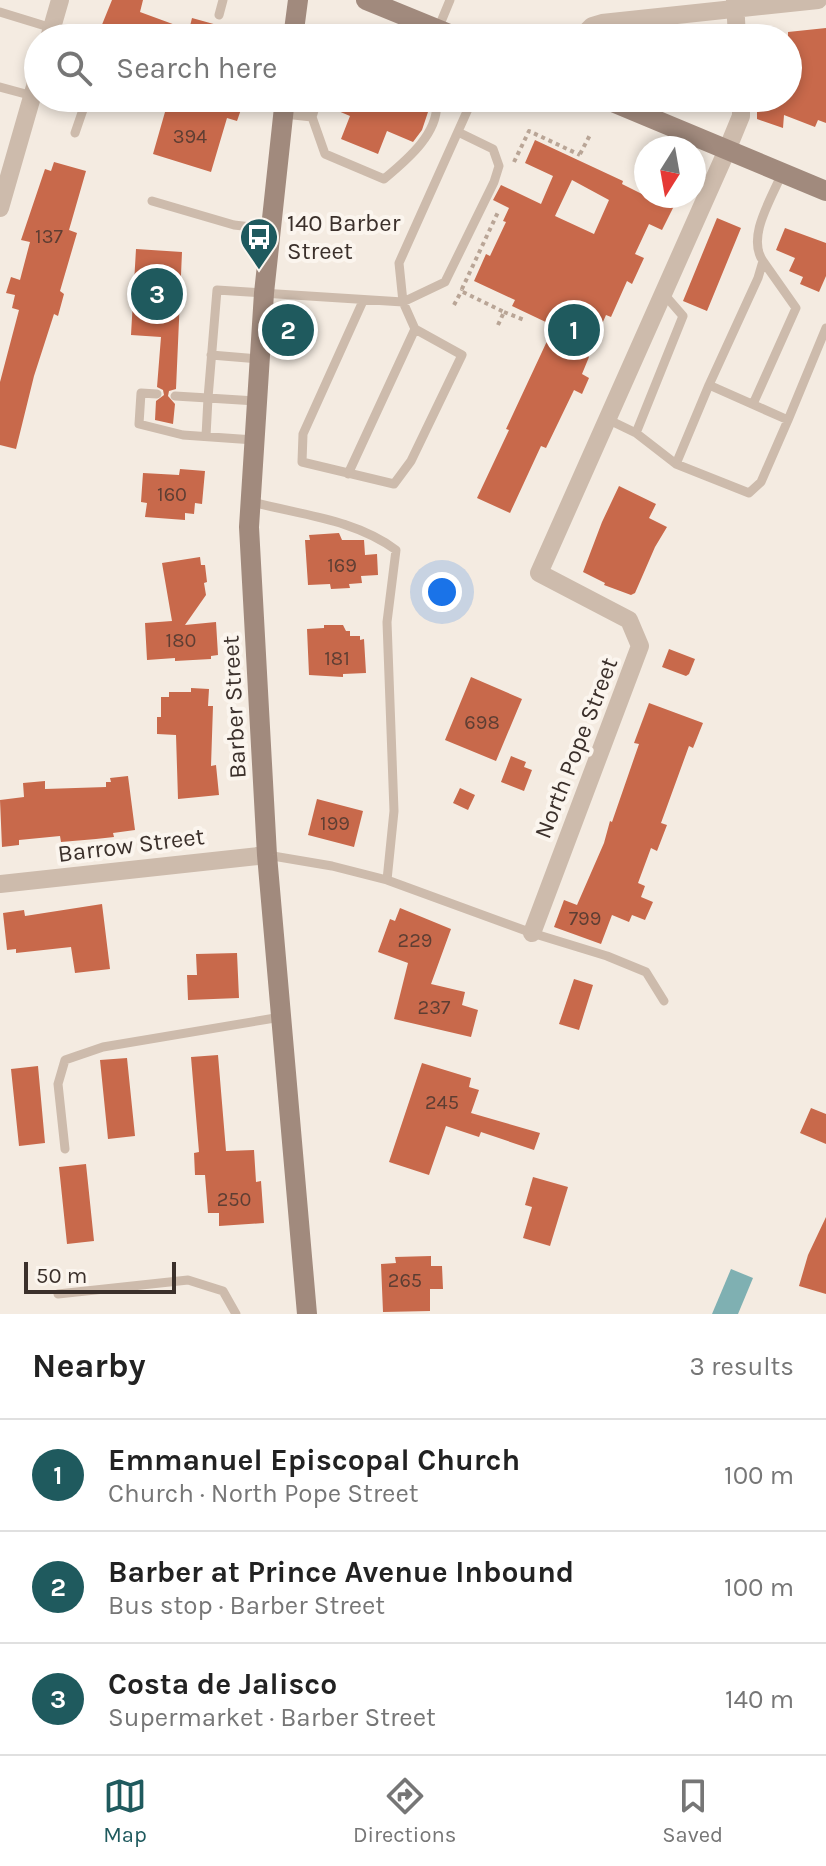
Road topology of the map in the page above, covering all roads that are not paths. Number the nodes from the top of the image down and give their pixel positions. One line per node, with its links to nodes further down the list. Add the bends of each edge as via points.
1 (60, 0): 12 (street)
2 (223, 0): 9 (lane)
3 (298, 0): 13 (street)
4 (366, 0): 10 (street)
5 (450, 0): 14 (lane)
6 (818, 0): 7 (street)
7 (736, 4): 15 (street); 16 (street)
8 (0, 12): 11 (lane)
9 (219, 15)
10 (408, 18)
11 (29, 24)
12 (53, 24)
13 (295, 24)
14 (440, 24)
15 (599, 24)
16 (737, 24)
17 (24, 86): 18 (lane)
18 (0, 87)
19 (28, 112): 35 (street)
20 (80, 112): 30 (lane)
21 (282, 112): 36 (street, Barber Street)
22 (299, 112): 28 (lane)
23 (314, 112): 28 (lane)
24 (436, 112): 28 (lane, via 419,148 384,179 325,154)
25 (467, 112): 29 (lane)
26 (636, 112): 31 (street)
27 (741, 112): 31 (street, North Pope Street)
28 (312, 117)
29 (458, 132): 41 (lane, via 399,263); 41 (lane, via 493,149 497,173 450,277)
30 (75, 133)
31 (727, 150): 32 (street); 39 (street, North Pope Street)
32 (782, 173): 33 (street); 37 (lane, via 756,236)
33 (826, 191)
34 (152, 201): 36 (lane, via 234,225)
35 (0, 208)
36 (270, 229): 38 (street, Barber Street)
37 (763, 261): 46 (lane); 51 (lane, via 796,308)
38 (264, 293): 40 (lane); 44 (lane, via 217,290); 45 (street, Barber Street)
39 (663, 293): 52 (street, North Pope Street); 54 (lane, via 683,316)
40 (363, 301): 41 (lane); 58 (lane, via 303,434 302,462)
41 (403, 302): 43 (lane)
42 (826, 328): 53 (lane)
43 (415, 329): 58 (lane); 58 (lane, via 462,355 411,461 394,484)
44 (211, 355): 45 (lane); 49 (lane)
45 (259, 359): 50 (street, Barber Street)
46 (709, 385): 51 (lane); 57 (lane)
47 (157, 394): 55 (lane, via 141,393 139,424)
48 (175, 396): 49 (lane)
49 (208, 398): 50 (lane); 55 (lane)
50 (257, 401): 56 (street, Barber Street)
51 (753, 404): 53 (lane)
52 (607, 419): 54 (lane); 63 (street, North Pope Street, via 539,573 629,620 640,646)
53 (788, 420): 57 (lane, via 761,482 749,493)
54 (636, 433): 57 (lane)
55 (206, 436): 56 (lane)
56 (254, 440): 59 (street, Barber Street)
57 (676, 464)
58 (348, 474)
59 (250, 502): 60 (street, Barber Street); 61 (lane, via 321,516 380,538 396,550 387,622 394,811)
60 (267, 855): 61 (lane); 62 (street, Barrow Street); 65 (street, Barber Street)
61 (387, 880): 63 (lane)
62 (0, 884)
63 (532, 933): 64 (lane, via 646,972)
64 (664, 1001)
65 (281, 1017): 66 (lane, via 103,1047 65,1060 58,1084); 69 (street, Barber Street)
66 (65, 1149)
67 (58, 1294): 68 (lane, via 188,1280 223,1291)
68 (236, 1314)
69 (307, 1314)

